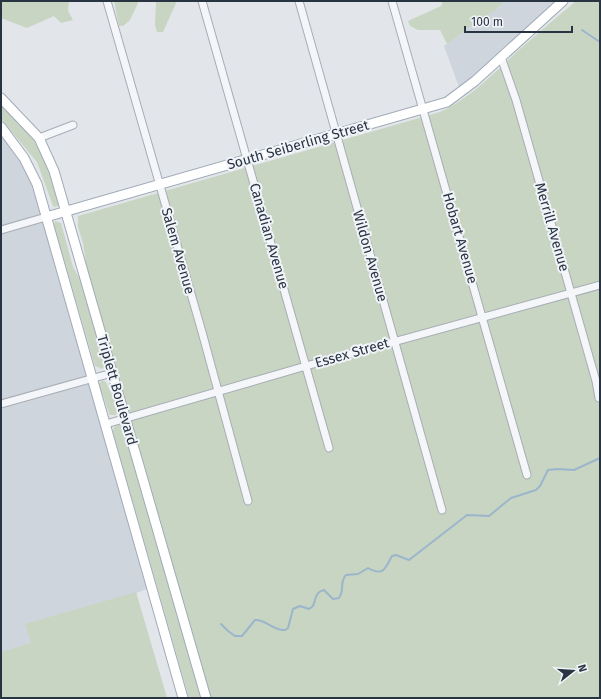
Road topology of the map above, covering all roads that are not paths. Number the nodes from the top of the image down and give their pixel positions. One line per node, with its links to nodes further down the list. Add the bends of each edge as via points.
1 (107, 1): 14 (street, Salem Avenue)
2 (202, 1): 13 (street, Canadian Avenue)
3 (299, 1): 11 (street, Wildon Avenue)
4 (392, 1): 8 (street, Hobart Avenue)
5 (563, 1): 6 (main road, South Seiberling Street)
6 (501, 57): 8 (main road, South Seiberling Street, via 461,93 447,102); 19 (street, Merrill Avenue, via 510,79)
7 (1, 98): 12 (main road, Triplett Boulevard)
8 (424, 110): 11 (main road, South Seiberling Street); 20 (street, Hobart Avenue)
9 (73, 125): 12 (street)
10 (1, 127): 16 (main road, Triplett Boulevard, via 28,165 37,184)
11 (335, 135): 13 (main road, South Seiberling Street); 21 (street, Wildon Avenue)
12 (39, 138): 15 (main road, Triplett Boulevard, via 54,171)
13 (247, 160): 14 (main road, South Seiberling Street); 22 (street, Canadian Avenue)
14 (159, 185): 15 (main road, South Seiberling Street); 25 (street, Salem Avenue)
15 (66, 212): 16 (main road, South Seiberling Street); 23 (main road, Triplett Boulevard)
16 (46, 217): 17 (street, South Seiberling Street); 24 (main road, Triplett Boulevard)
17 (1, 230)
18 (600, 285): 19 (street, Essex Street)
19 (571, 293): 20 (street, Essex Street); 26 (street, Merrill Avenue)
20 (482, 317): 21 (street, Essex Street); 31 (street, Hobart Avenue)
21 (394, 341): 22 (street, Essex Street); 33 (street, Wildon Avenue)
22 (306, 366): 25 (street, Essex Street); 30 (street, Canadian Avenue)
23 (112, 372): 24 (street); 28 (main road, Triplett Boulevard)
24 (92, 378): 27 (street); 29 (main road, Triplett Boulevard)
25 (217, 391): 28 (street, Essex Street); 32 (street, Salem Avenue)
26 (599, 398)
27 (1, 404)
28 (125, 418): 29 (street, Essex Street); 35 (main road, Triplett Boulevard)
29 (106, 424): 34 (main road, Triplett Boulevard)
30 (329, 448)
31 (527, 475)
32 (248, 501)
33 (442, 510)
34 (183, 698)
35 (206, 698)

